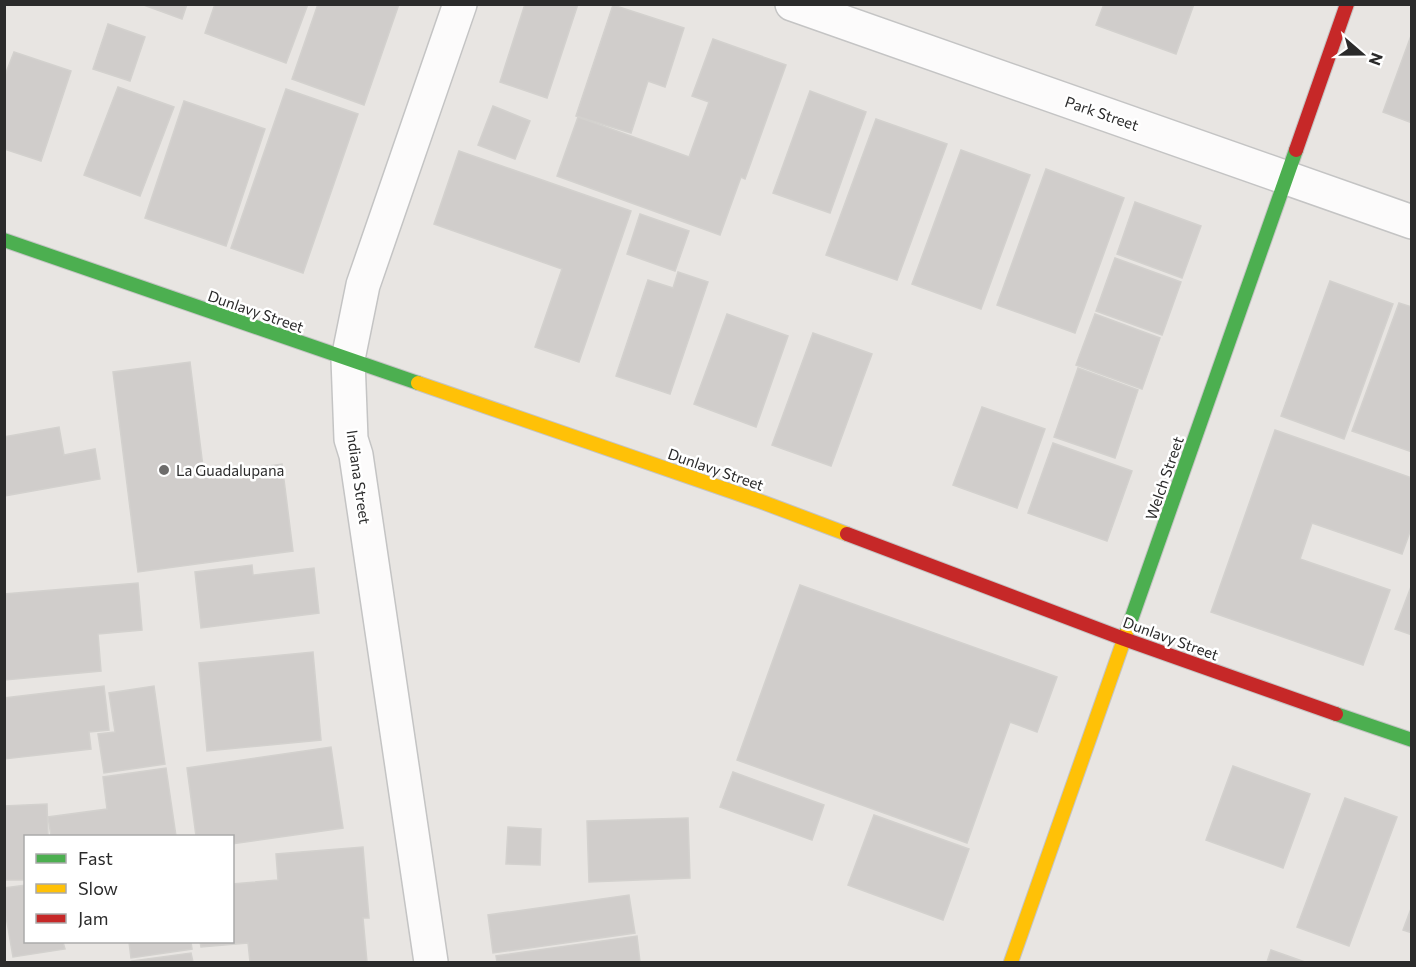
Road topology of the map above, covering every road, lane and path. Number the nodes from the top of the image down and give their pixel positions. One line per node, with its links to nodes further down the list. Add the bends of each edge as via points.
1 (460, 4): 7 (street, Indiana Street, via 366,276)
2 (792, 4): 4 (street, Park Street)
3 (1347, 4): 4 (street, Welch Street)
4 (1286, 178): 5 (street, Park Street); 8 (street, Welch Street)
5 (1412, 222)
6 (4, 240): 7 (street, Dunlavy Street)
7 (348, 359): 8 (street, Dunlavy Street, via 762,502); 10 (street, Indiana Street, via 351,439)
8 (1124, 639): 9 (street, Dunlavy Street); 11 (street, Welch Street)
9 (1412, 740)
10 (431, 963)
11 (1011, 963)

